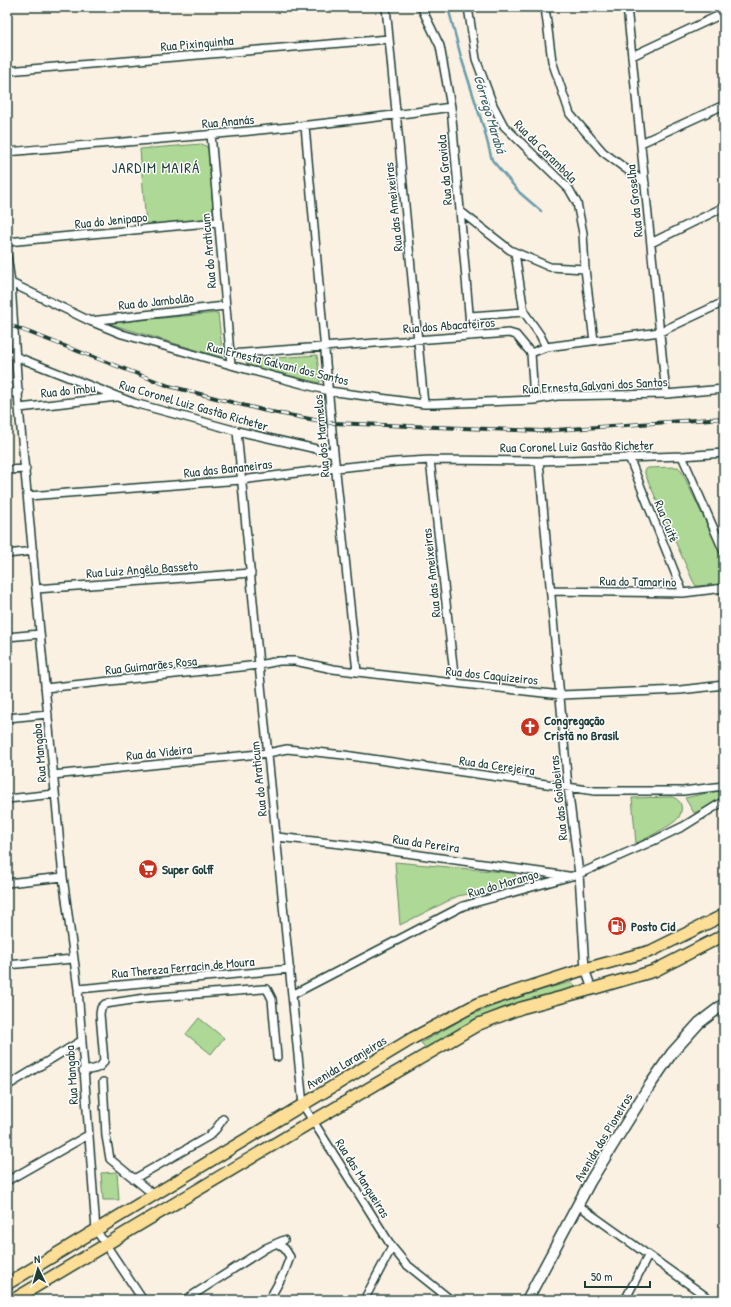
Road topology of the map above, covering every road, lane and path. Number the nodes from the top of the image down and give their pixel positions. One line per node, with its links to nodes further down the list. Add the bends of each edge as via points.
1 (386, 7): 7 (street, Rua das Ameixeiras)
2 (422, 7): 11 (street, Rua da Graviola, via 440,46)
3 (468, 7): 25 (street, Rua da Carambola, via 476,59 493,105 504,126 569,189 577,203)
4 (545, 7): 17 (street, via 552,61 570,114 603,152)
5 (627, 7): 8 (street, Rua da Groselha)
6 (724, 13): 8 (street)
7 (389, 39): 9 (street, Rua Pixinguinha); 12 (street, Rua das Ameixeiras)
8 (632, 56): 15 (street, Rua da Groselha)
9 (7, 71)
10 (724, 105): 15 (street)
11 (451, 107): 12 (street, Rua Ananás); 19 (street, Rua da Graviola)
12 (396, 115): 13 (street, Rua Ananás); 34 (street, Rua das Ameixeiras)
13 (305, 126): 14 (street, Rua Ananás); 36 (street, Rua dos Marmelos)
14 (211, 134): 16 (street, Rua Ananás); 20 (street, Rua do Araticum)
15 (641, 143): 17 (street, Rua da Groselha)
16 (7, 152)
17 (645, 183): 22 (street, Rua da Groselha)
18 (724, 208): 22 (street)
19 (460, 211): 23 (street); 30 (street, Rua da Graviola)
20 (218, 222): 21 (street, Rua do Jenipapo); 28 (street, Rua do Araticum)
21 (7, 242)
22 (651, 243): 32 (street, Rua da Groselha)
23 (515, 253): 25 (street, via 550,267); 29 (street)
24 (7, 255): 26 (street, Rua Mangaba)
25 (585, 269): 35 (street, Rua da Carambola)
26 (9, 282): 31 (street, Rua Ernesta Galvani dos Santos); 41 (street, Rua Mangaba)
27 (724, 302): 32 (street)
28 (226, 306): 31 (street, Rua do Jambolão); 40 (street, Rua do Araticum)
29 (524, 312): 30 (street); 37 (street)
30 (470, 316): 33 (street, Rua da Graviola)
31 (90, 321): 42 (street, Rua Ernesta Galvani dos Santos, via 122,334)
32 (660, 332): 35 (street); 47 (street, Rua da Groselha)
33 (470, 336): 34 (street, Rua dos Abacateiros); 39 (street, Rua dos Abacateiros, via 509,333 516,336)
34 (418, 339): 36 (street, Rua dos Abacateiros); 50 (street, Rua das Ameixeiras)
35 (594, 341): 37 (street)
36 (325, 346): 40 (street, Rua dos Abacateiros); 44 (street, Rua dos Marmelos)
37 (546, 347): 39 (street)
38 (7, 352): 41 (street, Rua Coronel Luiz Gastão Richeter)
39 (531, 353): 49 (street)
40 (230, 354): 42 (street, Rua do Araticum)
41 (16, 357): 45 (street, Rua Mangaba); 48 (street, Rua Coronel Luiz Gastão Richeter)
42 (231, 365): 44 (street, Rua Ernesta Galvani dos Santos)
43 (724, 389): 47 (street, Rua Ernesta Galvani dos Santos)
44 (329, 390): 50 (street, Rua Ernesta Galvani dos Santos); 53 (street, Rua dos Marmelos)
45 (19, 392): 46 (street); 51 (street, Rua Mangaba)
46 (7, 394)
47 (666, 394): 49 (street, Rua Ernesta Galvani dos Santos, via 557,396)
48 (118, 397): 51 (street, Rua do Imbu); 52 (street, Rua Coronel Luiz Gastão Richeter)
49 (534, 400): 50 (street, Rua Ernesta Galvani dos Santos)
50 (424, 404)
51 (20, 408): 60 (street, Rua Mangaba)
52 (237, 431): 53 (street, Rua Coronel Luiz Gastão Richeter); 62 (street, Rua do Araticum)
53 (334, 453): 59 (street, Rua dos Marmelos)
54 (724, 453): 55 (street, Rua Coronel Luiz Gastão Richeter)
55 (682, 456): 56 (street, Rua Coronel Luiz Gastão Richeter); 65 (street)
56 (629, 458): 58 (street, Rua Coronel Luiz Gastão Richeter); 71 (street, Rua Cuité)
57 (430, 460): 58 (street, Rua Coronel Luiz Gastão Richeter); 59 (street, Rua das Bananeiras); 76 (street, Rua das Ameixeiras)
58 (539, 461): 70 (street, Rua das Goiabeiras)
59 (336, 468): 62 (street, Rua das Bananeiras); 75 (street, Rua dos Marmelos)
60 (26, 469): 61 (street); 63 (street, Rua Mangaba)
61 (7, 470)
62 (242, 480): 63 (street, Rua das Bananeiras); 67 (street, Rua do Araticum)
63 (28, 496): 64 (street, Rua Mangaba)
64 (33, 551): 66 (street); 69 (street, Rua Mangaba)
65 (724, 552)
66 (7, 554)
67 (251, 573): 69 (street, Rua Luiz Angêlo Basseto); 74 (street, Rua do Araticum)
68 (724, 588): 71 (street, Rua do Tamarino)
69 (36, 589): 72 (street, Rua Mangaba)
70 (551, 591): 71 (street, Rua do Tamarino); 79 (street, Rua das Goiabeiras)
71 (683, 593)
72 (40, 634): 73 (street); 78 (street, Rua Mangaba)
73 (7, 637)
74 (259, 665): 75 (street, Rua dos Caquizeiros, via 295,661); 78 (street, Rua Guimarães Rosa); 82 (street, Rua do Araticum)
75 (358, 672): 76 (street, Rua dos Caquizeiros)
76 (455, 683): 79 (street, Rua dos Caquizeiros)
77 (724, 685): 79 (street, Rua dos Caquizeiros, via 680,690)
78 (45, 688): 80 (street, Rua Mangaba)
79 (561, 695): 85 (street, Rua das Goiabeiras)
80 (48, 714): 81 (street); 83 (street, Rua Mangaba)
81 (7, 718)
82 (268, 752): 83 (street, Rua da Videira); 85 (street, Rua da Cerejeira, via 288,749); 89 (street, Rua do Araticum)
83 (53, 775): 86 (street, Rua Mangaba)
84 (724, 786): 85 (street, Rua da Cerejeira, via 683,792)
85 (568, 787): 90 (street, Rua das Goiabeiras)
86 (55, 794): 87 (street); 91 (street, Rua Mangaba)
87 (7, 799)
88 (724, 801): 90 (street, Rua do Morango, via 684,826)
89 (277, 837): 90 (street, Rua da Pereira); 97 (street, Rua do Araticum)
90 (575, 875): 98 (street, Rua das Goiabeiras); 101 (street, Rua do Morango, via 463,906)
91 (63, 877): 92 (street); 95 (street, Rua Mangaba)
92 (7, 883)
93 (724, 915): 98 (main road, Avenida Laranjeiras, via 651,951)
94 (724, 935): 100 (main road, via 654,971)
95 (73, 959): 96 (street); 99 (street, Rua Mangaba)
96 (7, 965)
97 (290, 969): 99 (street, Rua Thereza Ferracin de Moura); 101 (street, Rua do Araticum)
98 (585, 969): 100 (street, Rua das Goiabeiras); 108 (main road, Avenida Laranjeiras, via 477,1004 413,1038)
99 (78, 989): 103 (street, Rua Mangaba)
100 (592, 989): 110 (main road, via 521,1008 479,1024)
101 (292, 995): 108 (street, Rua do Araticum)
102 (724, 1004): 115 (main road, Avenida dos Pioneiros, via 699,1023 672,1053 591,1180)
103 (81, 1041): 105 (street, Rua Mangaba); 107 (street)
104 (277, 1057): 105 (street, via 272,999 267,989 263,988 105,1004 100,1014 104,1061 96,1069)
105 (83, 1071): 111 (street, Rua Mangaba)
106 (102, 1082): 112 (street, via 110,1159)
107 (7, 1086)
108 (303, 1105): 110 (street, Rua do Araticum); 114 (main road, Avenida Laranjeiras)
109 (223, 1119): 112 (street, via 209,1136)
110 (313, 1121): 117 (main road); 118 (street, Rua das Mangueiras)
111 (88, 1135): 113 (street); 116 (street, Rua Mangaba)
112 (134, 1179): 114 (street)
113 (7, 1181)
114 (154, 1196): 116 (main road, Avenida Laranjeiras)
115 (578, 1206): 119 (street); 127 (main road, Avenida dos Pioneiros)
116 (96, 1230): 117 (street, Rua Mangaba); 120 (main road, Avenida Laranjeiras)
117 (106, 1245): 121 (main road); 122 (street, Rua Mangaba)
118 (392, 1248): 125 (street); 126 (street, Rua das Mangueiras, via 406,1264)
119 (648, 1256): 128 (street); 129 (street)
120 (7, 1284)
121 (13, 1300)
122 (143, 1300)
123 (185, 1300): 124 (street, via 266,1248 280,1242 290,1257)
124 (269, 1300)
125 (364, 1300)
126 (451, 1300)
127 (527, 1300)
128 (625, 1300)
129 (711, 1300)

